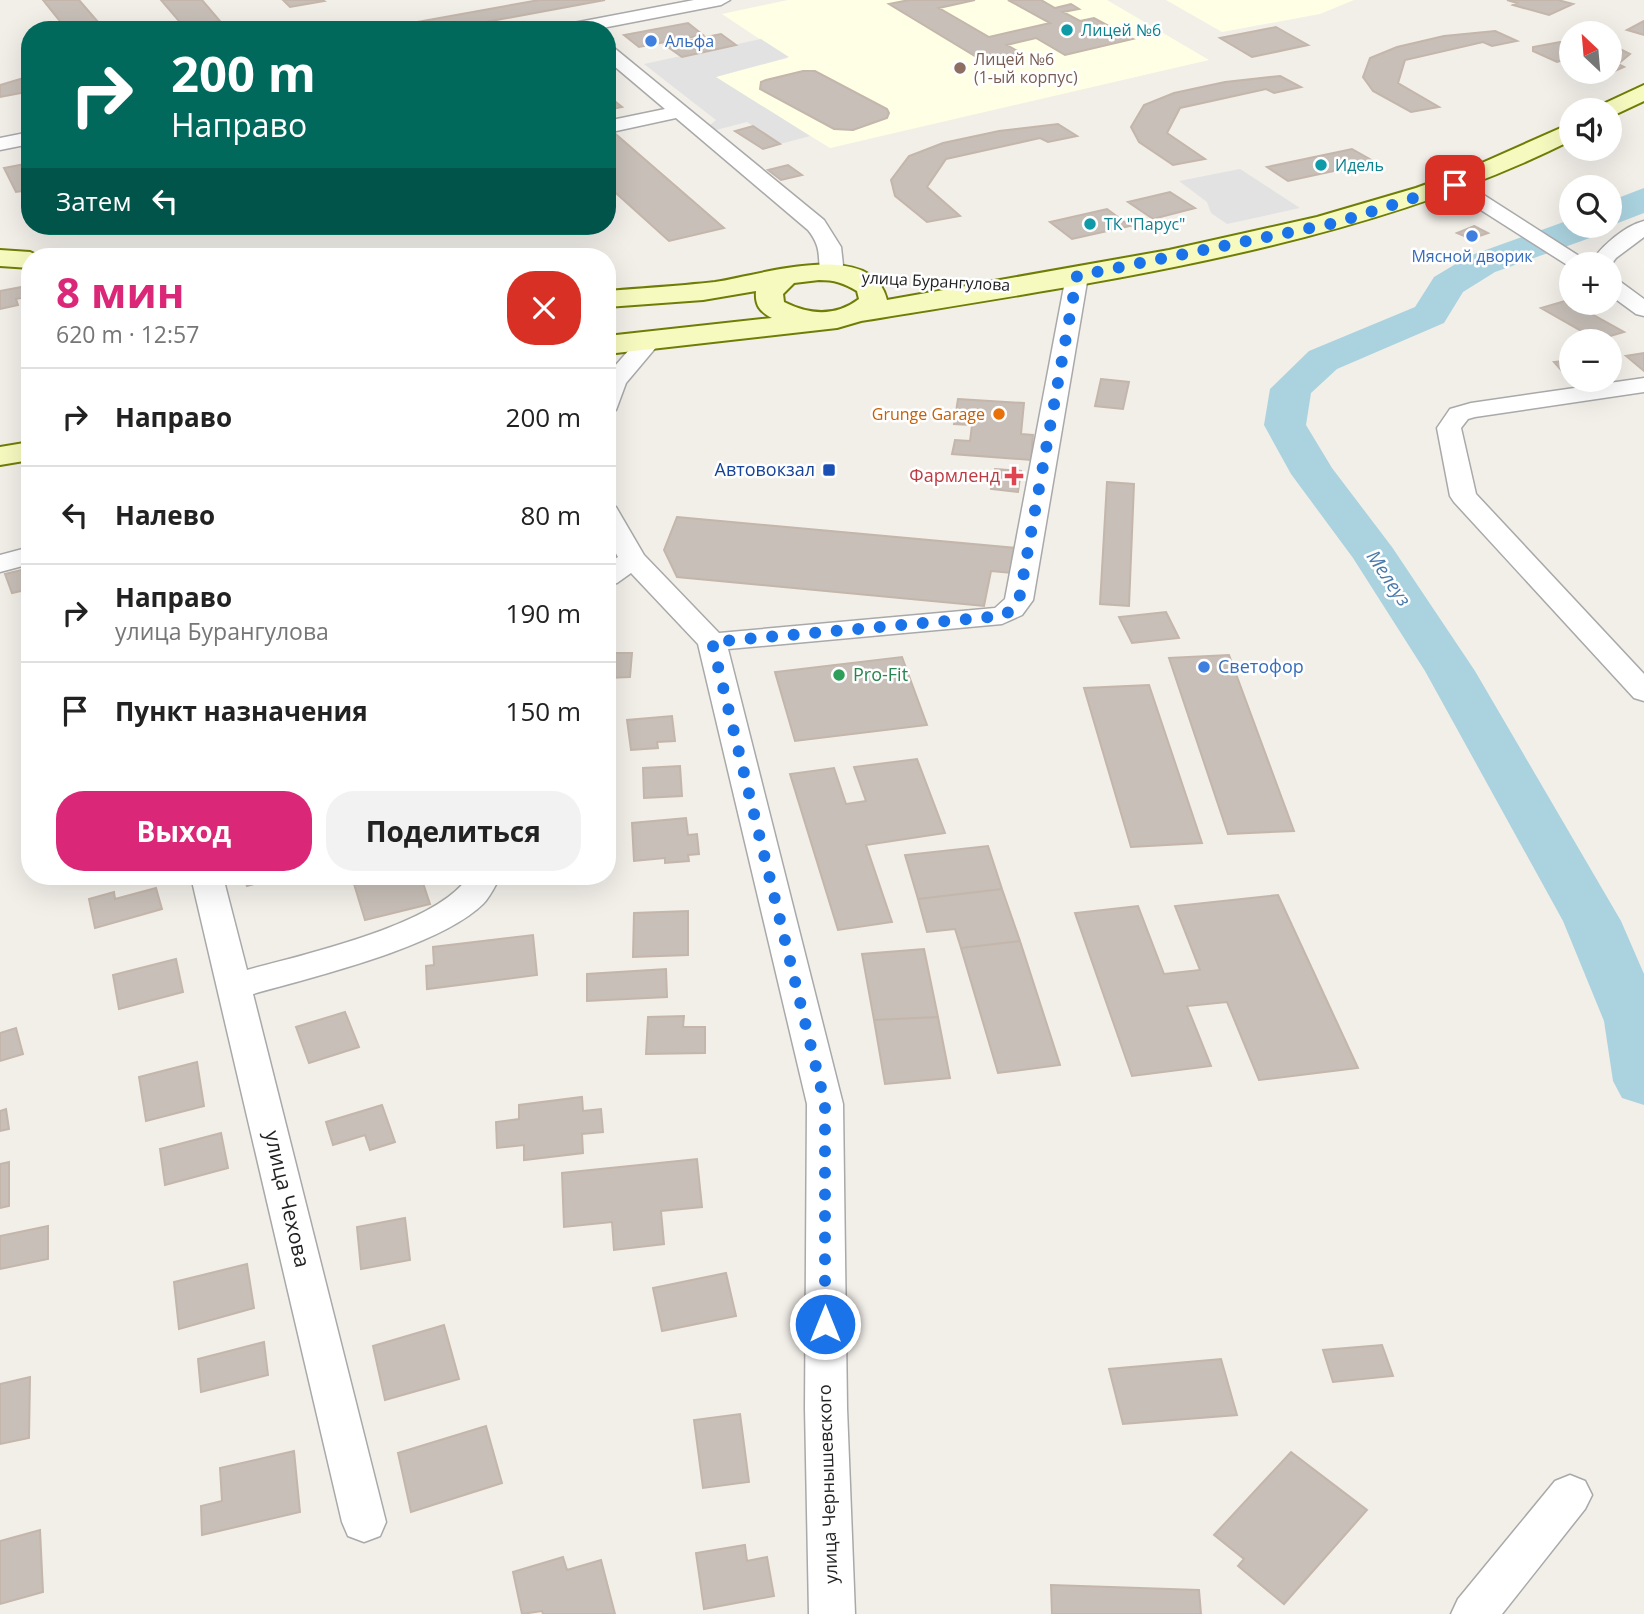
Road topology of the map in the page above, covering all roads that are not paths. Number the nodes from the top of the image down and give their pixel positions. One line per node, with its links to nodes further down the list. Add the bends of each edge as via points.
1 (721, 0): 2 (street)
2 (615, 21)
3 (616, 58): 6 (street)
4 (1644, 92): 5 (main road)
5 (1622, 103)
6 (681, 111): 7 (street); 17 (street, via 816,225 829,241)
7 (616, 125)
8 (1559, 138): 11 (main road, улица Бурангулова)
9 (21, 140): 10 (street)
10 (0, 144)
11 (1455, 185): 13 (street); 18 (main road, улица Бурангулова, via 1335,223)
12 (1644, 227): 14 (street)
13 (1561, 252)
14 (1609, 252)
15 (0, 258): 16 (main road)
16 (21, 259)
17 (842, 275): 19 (main road, улица Бурангулова, via 804,273); 20 (main road, улица Бурангулова); 25 (main road, улица Бурангулова, via 870,287 873,301)
18 (1077, 276): 20 (main road, улица Бурангулова); 36 (street, via 1019,600 1012,610 1002,616)
19 (783, 279): 22 (main road, улица Бурангулова); 26 (main road, via 769,292 771,306)
20 (1019, 285): 25 (main road, улица Бурангулова)
21 (1622, 293): 24 (street)
22 (616, 300)
23 (616, 302): 26 (main road, улица Бурангулова)
24 (1644, 309)
25 (861, 313): 26 (main road, улица Бурангулова, via 838,320)
26 (801, 319): 27 (main road)
27 (652, 339): 28 (main road); 29 (street)
28 (616, 344)
29 (616, 383)
30 (1644, 385): 37 (street, via 1471,410 1459,414 1449,428 1463,496)
31 (21, 452): 32 (main road)
32 (0, 456)
33 (21, 558): 34 (street)
34 (0, 564)
35 (620, 568): 36 (street, улица Чернышевского)
36 (712, 642): 43 (street, улица Чернышевского, via 825,1104)
37 (1644, 692)
38 (209, 885): 40 (street, улица Чехова)
39 (482, 885): 40 (street, via 460,908 359,951)
40 (236, 986): 42 (street, улица Чехова)
41 (1570, 1495): 44 (street)
42 (364, 1522)
43 (832, 1614)
44 (1474, 1614)

